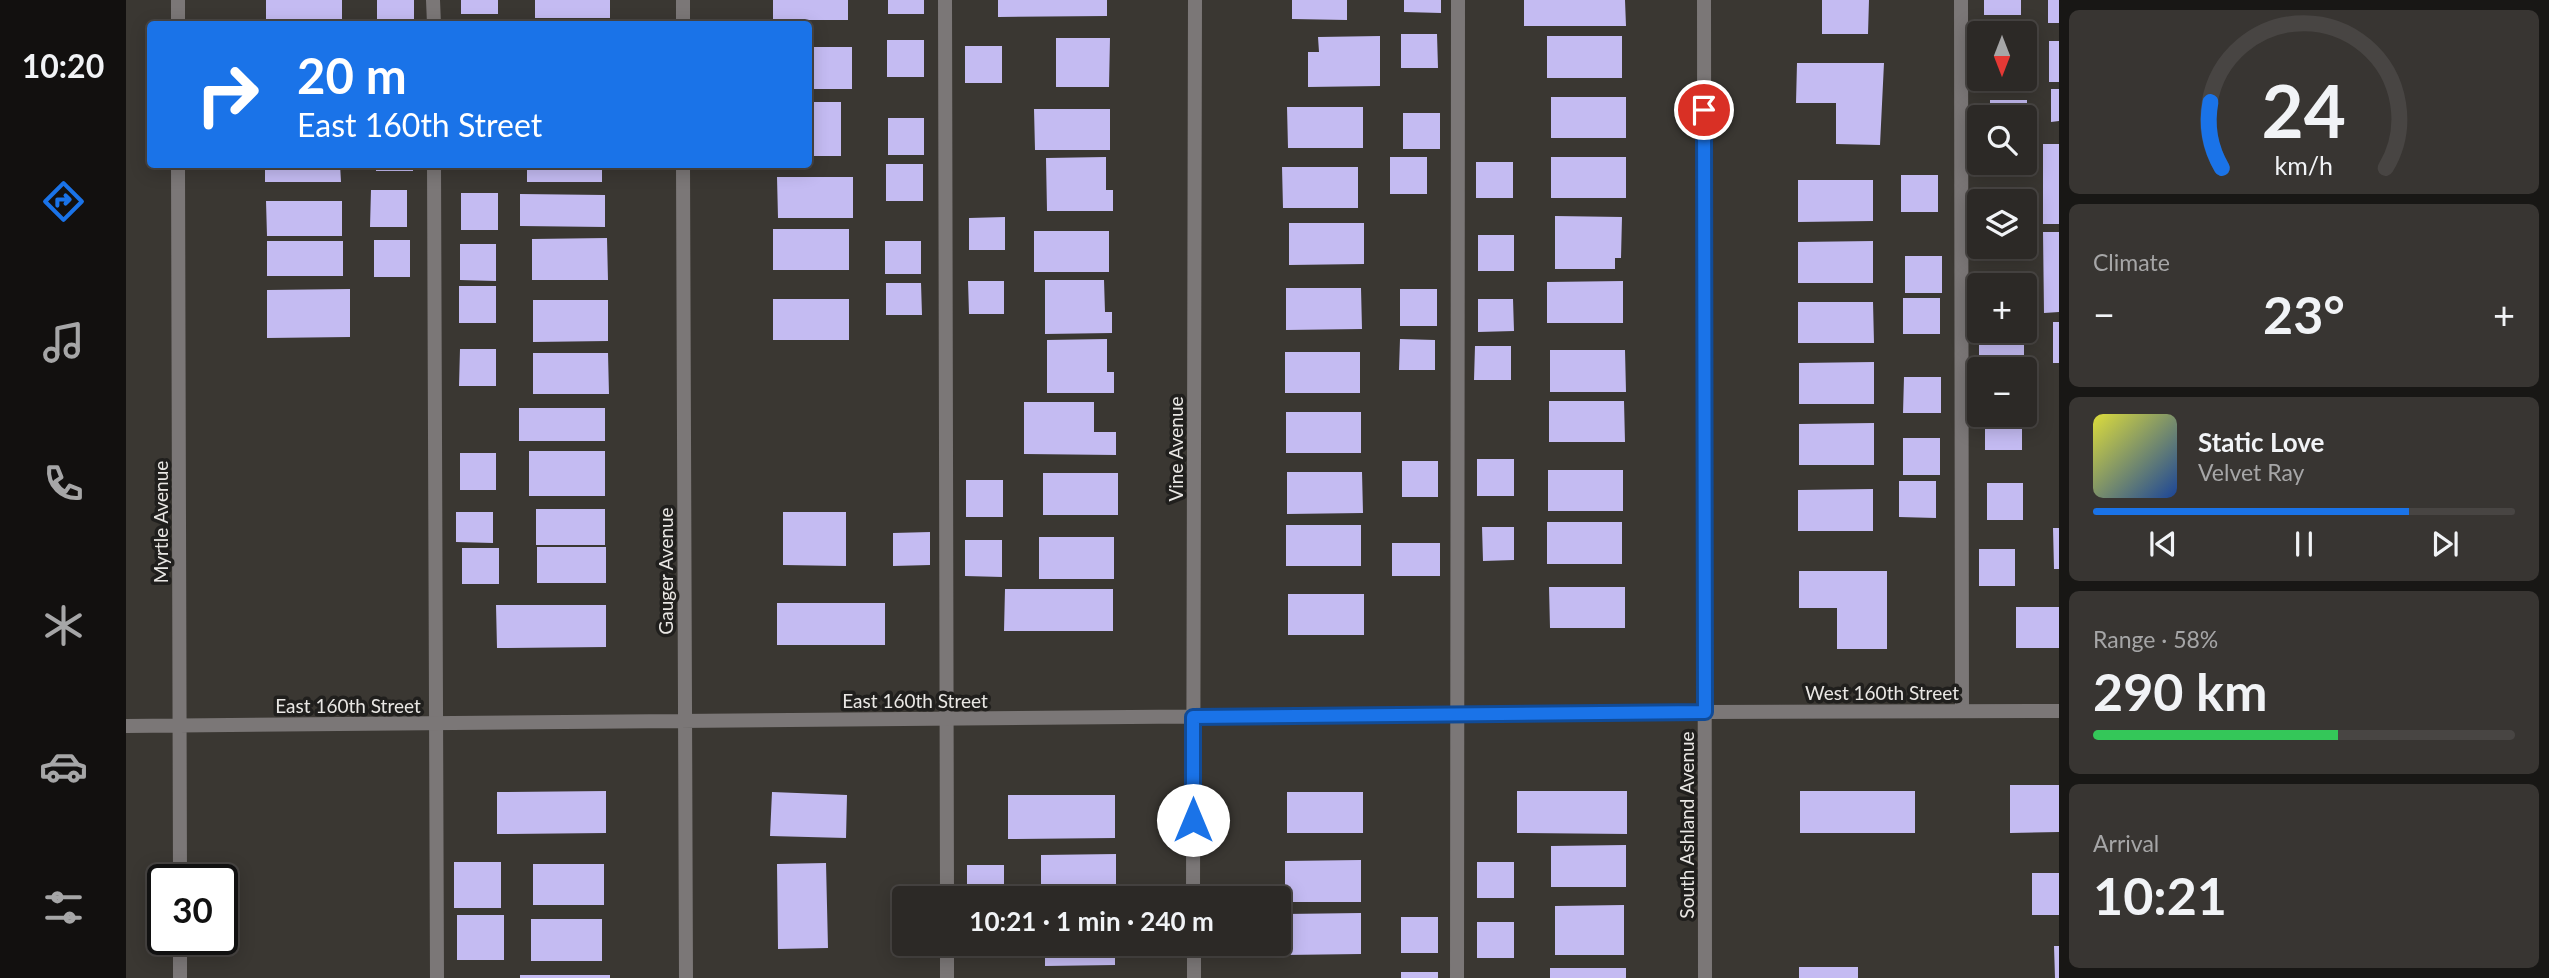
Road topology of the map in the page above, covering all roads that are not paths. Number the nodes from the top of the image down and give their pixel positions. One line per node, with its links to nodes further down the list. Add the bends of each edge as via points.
1 (178, 0): 9 (street)
2 (433, 0): 10 (street)
3 (683, 0): 11 (street)
4 (944, 0): 20 (street)
5 (1195, 0): 19 (street, Vine Avenue)
6 (1458, 0): 18 (street)
7 (1704, 0): 17 (street, South Ashland Avenue)
8 (1961, 0): 15 (street)
9 (178, 21)
10 (433, 21)
11 (683, 21)
12 (178, 168): 24 (street, Myrtle Avenue)
13 (434, 168): 22 (street)
14 (683, 168): 21 (street, Gauger Avenue)
15 (1962, 711): 16 (street, West 160th Street); 17 (street, West 160th Street)
16 (2059, 711)
17 (1705, 712): 18 (street, East 160th Street); 37 (street, South Ashland Avenue)
18 (1458, 714): 19 (street, East 160th Street); 36 (street)
19 (1193, 717): 20 (street, East 160th Street); 27 (street, Vine Avenue)
20 (947, 719): 21 (street, East 160th Street); 26 (street)
21 (685, 721): 22 (street, East 160th Street); 33 (street, Gauger Avenue)
22 (437, 723): 24 (street, East 160th Street); 32 (street)
23 (126, 726): 24 (street, East 160th Street)
24 (180, 726): 25 (street, Myrtle Avenue)
25 (180, 864)
26 (947, 886)
27 (1194, 886)
28 (180, 955): 31 (street)
29 (947, 956): 34 (street)
30 (1194, 956): 35 (street)
31 (180, 978)
32 (437, 978)
33 (686, 978)
34 (947, 978)
35 (1194, 978)
36 (1457, 978)
37 (1705, 978)

